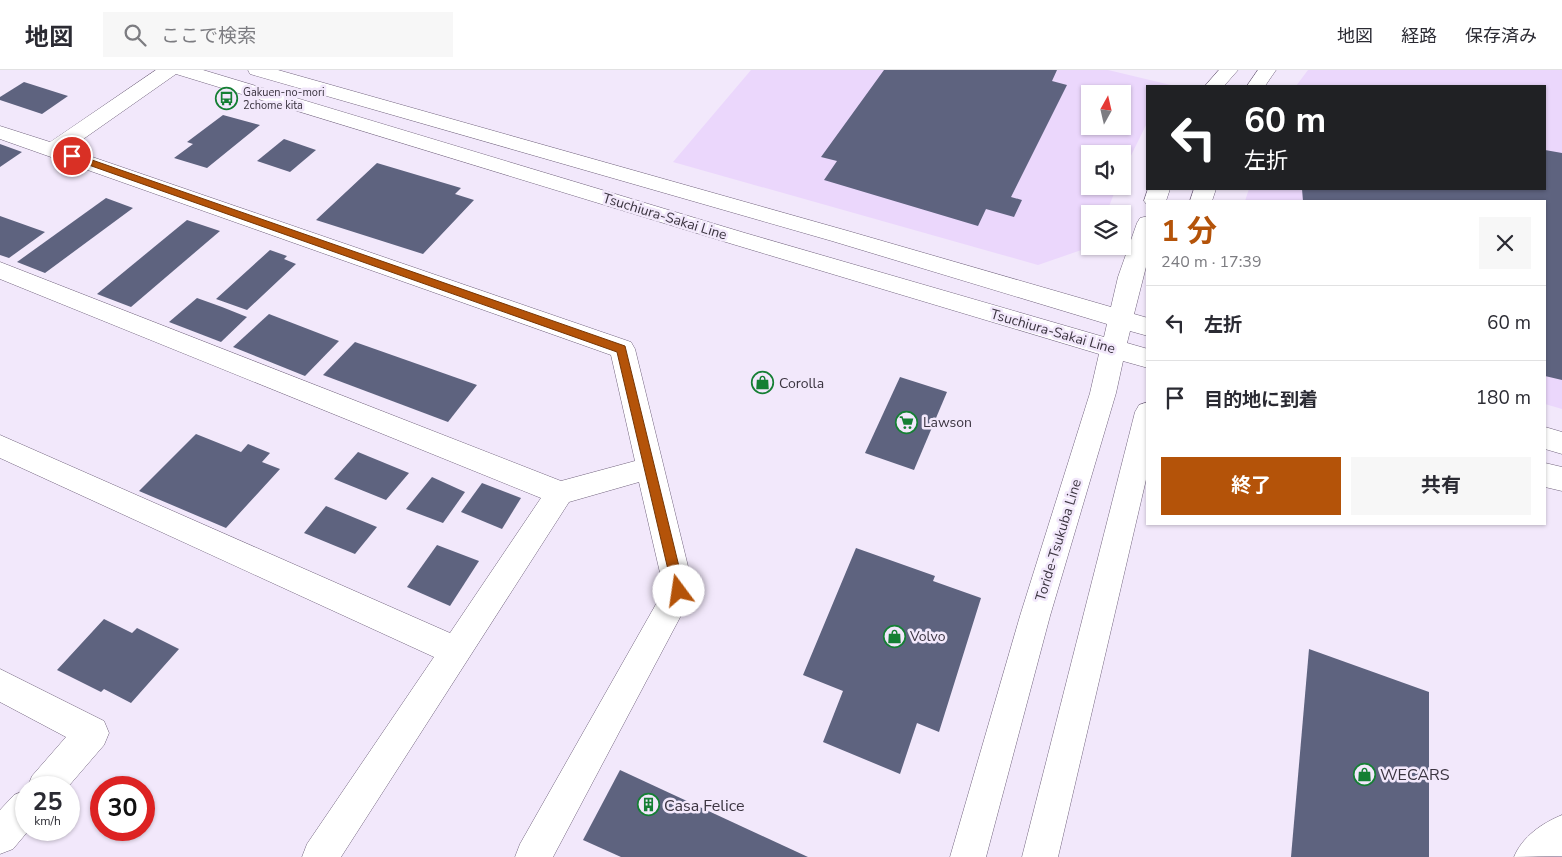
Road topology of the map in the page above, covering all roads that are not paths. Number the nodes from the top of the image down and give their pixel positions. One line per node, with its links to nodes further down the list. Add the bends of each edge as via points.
1 (169, 70): 9 (main road)
2 (183, 70): 14 (main road, Tsuchiura-Sakai Line)
3 (257, 70): 12 (main road, Tsuchiura-Sakai Line, via 840,236)
4 (1229, 70): 6 (main road)
5 (1268, 70): 7 (main road)
6 (1215, 85)
7 (1257, 85)
8 (0, 132): 9 (main road)
9 (54, 150): 20 (main road, via 622,349)
10 (1146, 229): 12 (main road, Toride-Tsukuba Line)
11 (0, 270): 23 (main road)
12 (1120, 320): 13 (main road, Tsuchiura-Sakai Line); 14 (main road, Toride-Tsukuba Line)
13 (1146, 326)
14 (1114, 349): 15 (main road, Tsuchiura-Sakai Line); 32 (main road, Toride-Tsukuba Line)
15 (1146, 358)
16 (1146, 420): 33 (main road)
17 (1546, 438): 18 (main road)
18 (1562, 443)
19 (0, 446): 24 (main road)
20 (649, 468): 23 (main road); 31 (main road, via 679,591)
21 (1546, 475): 22 (main road)
22 (1562, 479)
23 (560, 493): 24 (main road)
24 (456, 651): 30 (main road)
25 (0, 684): 26 (main road, via 92,734)
26 (55, 776)
27 (15, 819): 29 (main road)
28 (1562, 833): 34 (main road)
29 (0, 836)
30 (320, 857)
31 (533, 857)
32 (968, 857)
33 (1040, 857)
34 (1532, 857)

